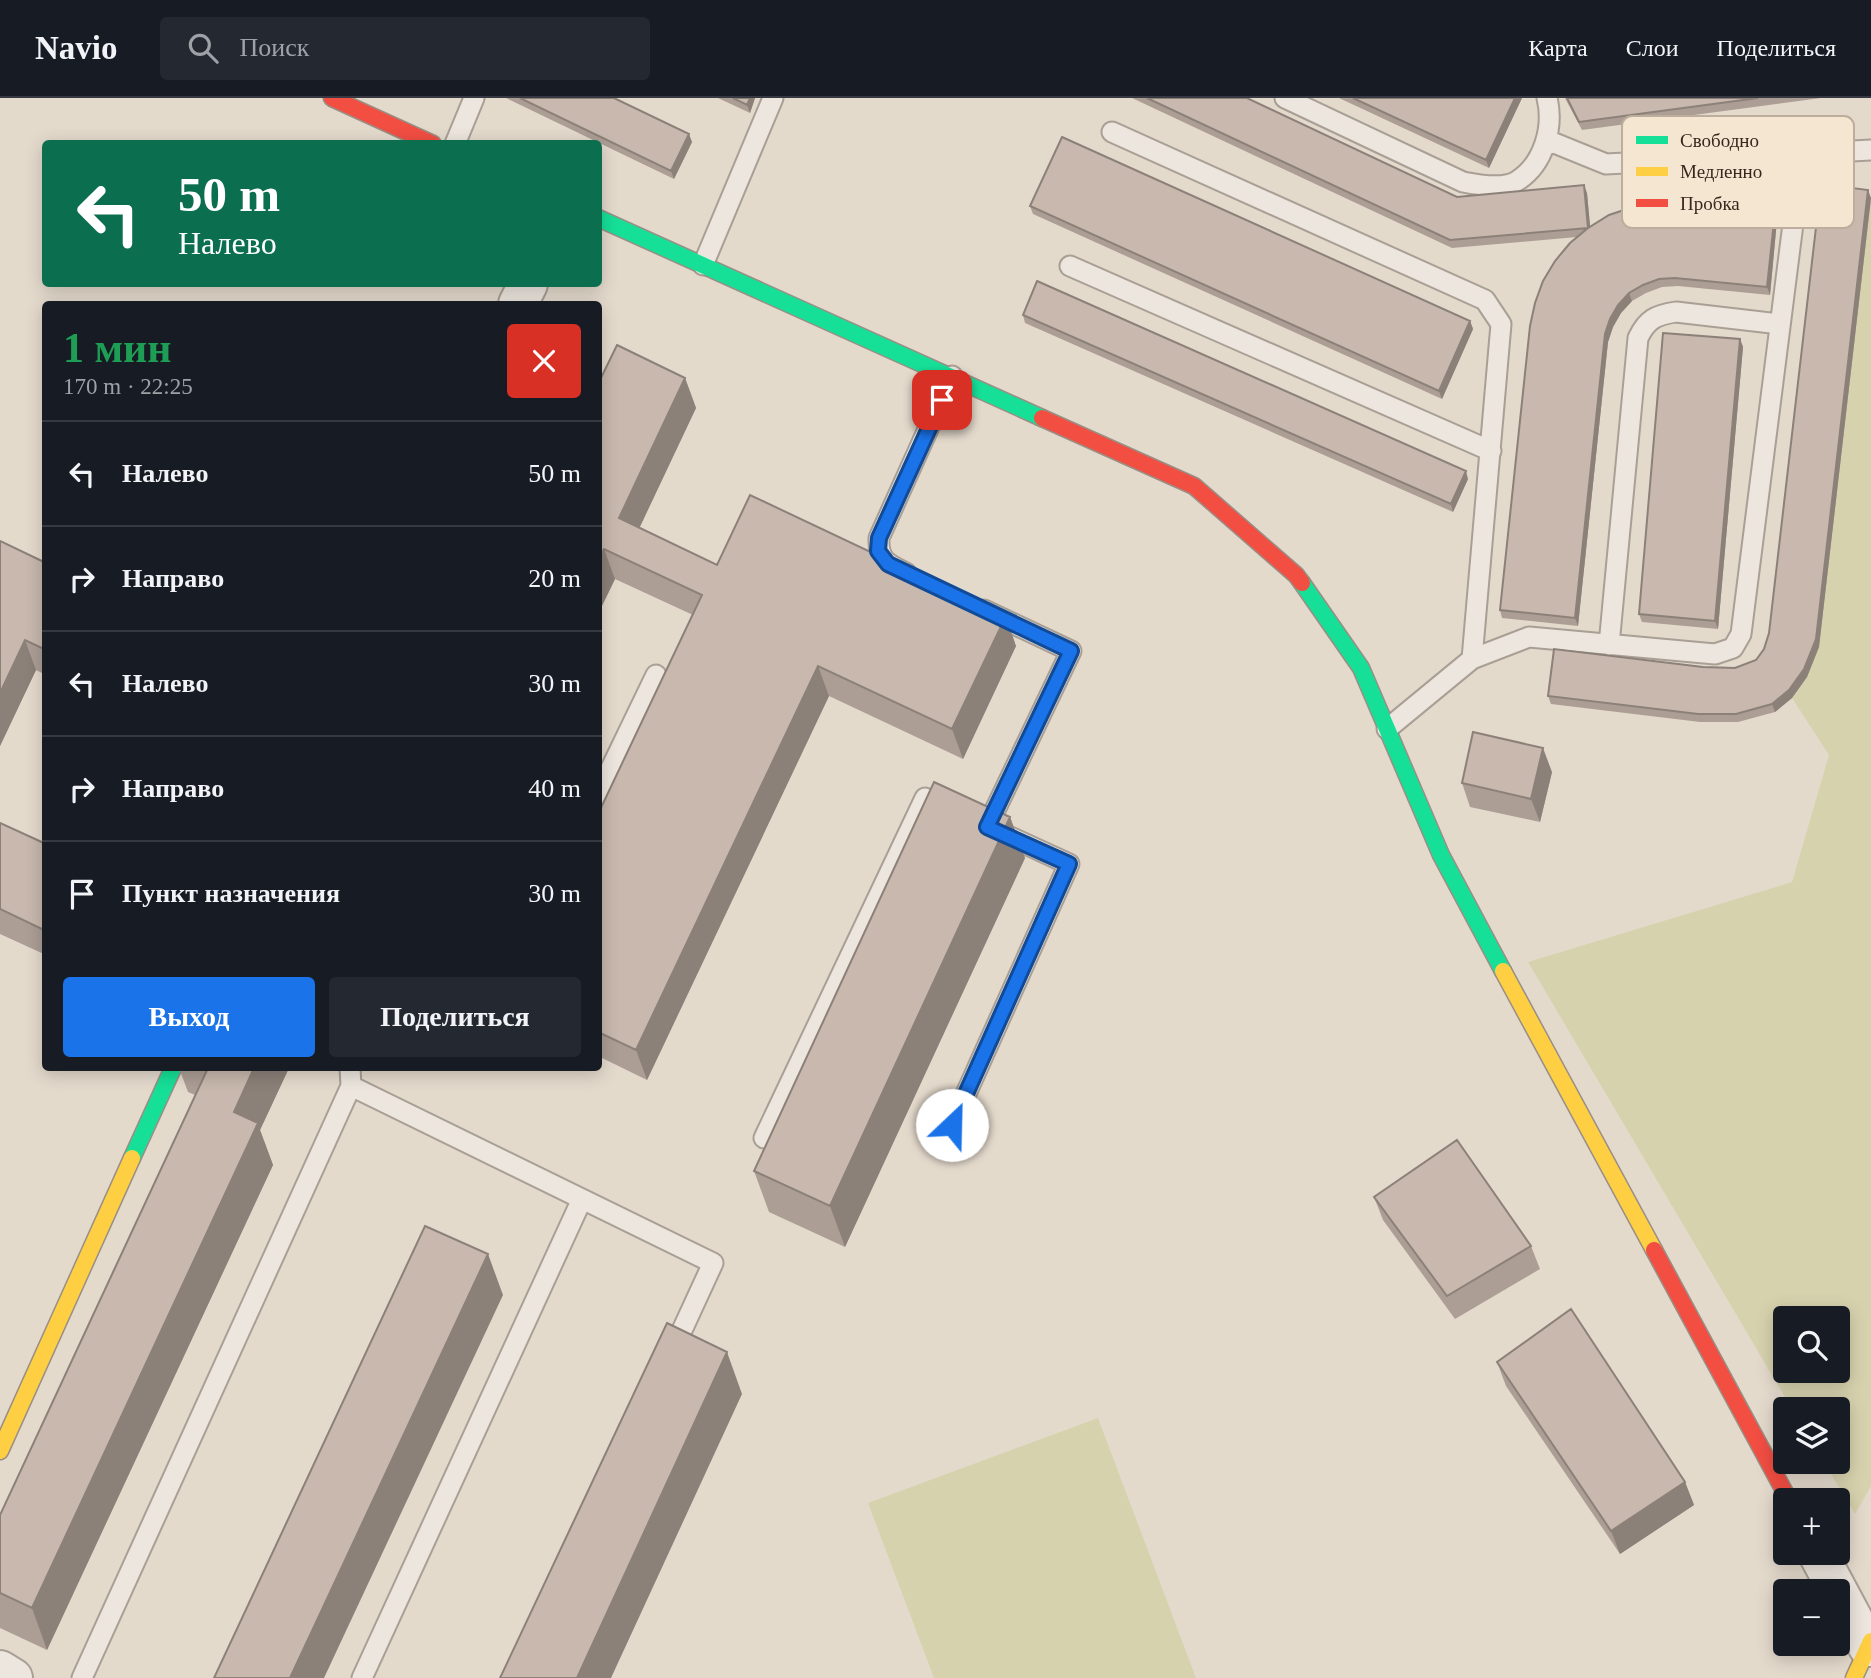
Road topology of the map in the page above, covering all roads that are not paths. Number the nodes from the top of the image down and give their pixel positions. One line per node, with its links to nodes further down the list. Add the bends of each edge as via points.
1 (332, 98): 7 (street)
2 (474, 98): 8 (lane)
3 (773, 98): 13 (lane)
4 (1285, 98): 9 (lane, via 1463,181 1486,186 1516,182 1534,165)
5 (1548, 98): 9 (lane, via 1551,113)
6 (1112, 132): 17 (lane, via 1485,300 1501,324)
7 (424, 140)
8 (457, 140)
9 (1546, 140): 10 (lane, via 1606,164)
10 (1622, 163)
11 (602, 220): 13 (street)
12 (1792, 228): 15 (lane)
13 (703, 265): 16 (street)
14 (1070, 266): 17 (lane)
15 (1780, 324): 20 (lane, via 1741,634 1733,648 1715,654); 20 (lane, via 1676,312 1660,314 1644,325 1638,338)
16 (952, 376): 18 (lane, via 879,538 878,551 888,564); 23 (street, via 1194,485 1296,575 1361,668)
17 (1490, 451): 21 (lane)
18 (925, 582)
19 (961, 599): 25 (lane, via 1071,651)
20 (1609, 645): 21 (lane, via 1529,637)
21 (1472, 659): 23 (lane)
22 (656, 675): 24 (lane)
23 (1387, 729): 33 (street, via 1441,855)
24 (602, 787)
25 (987, 827): 28 (lane, via 1069,864); 29 (lane, via 925,798)
26 (172, 1071): 32 (street)
27 (351, 1077): 30 (lane); 38 (lane)
28 (952, 1125)
29 (764, 1138)
30 (582, 1199): 31 (lane, via 713,1263); 39 (lane)
31 (667, 1364)
32 (0, 1451)
33 (1783, 1488)
34 (1823, 1565): 35 (street)
35 (1866, 1653)
36 (0, 1671): 37 (street)
37 (13, 1678)
38 (82, 1678)
39 (362, 1678)

